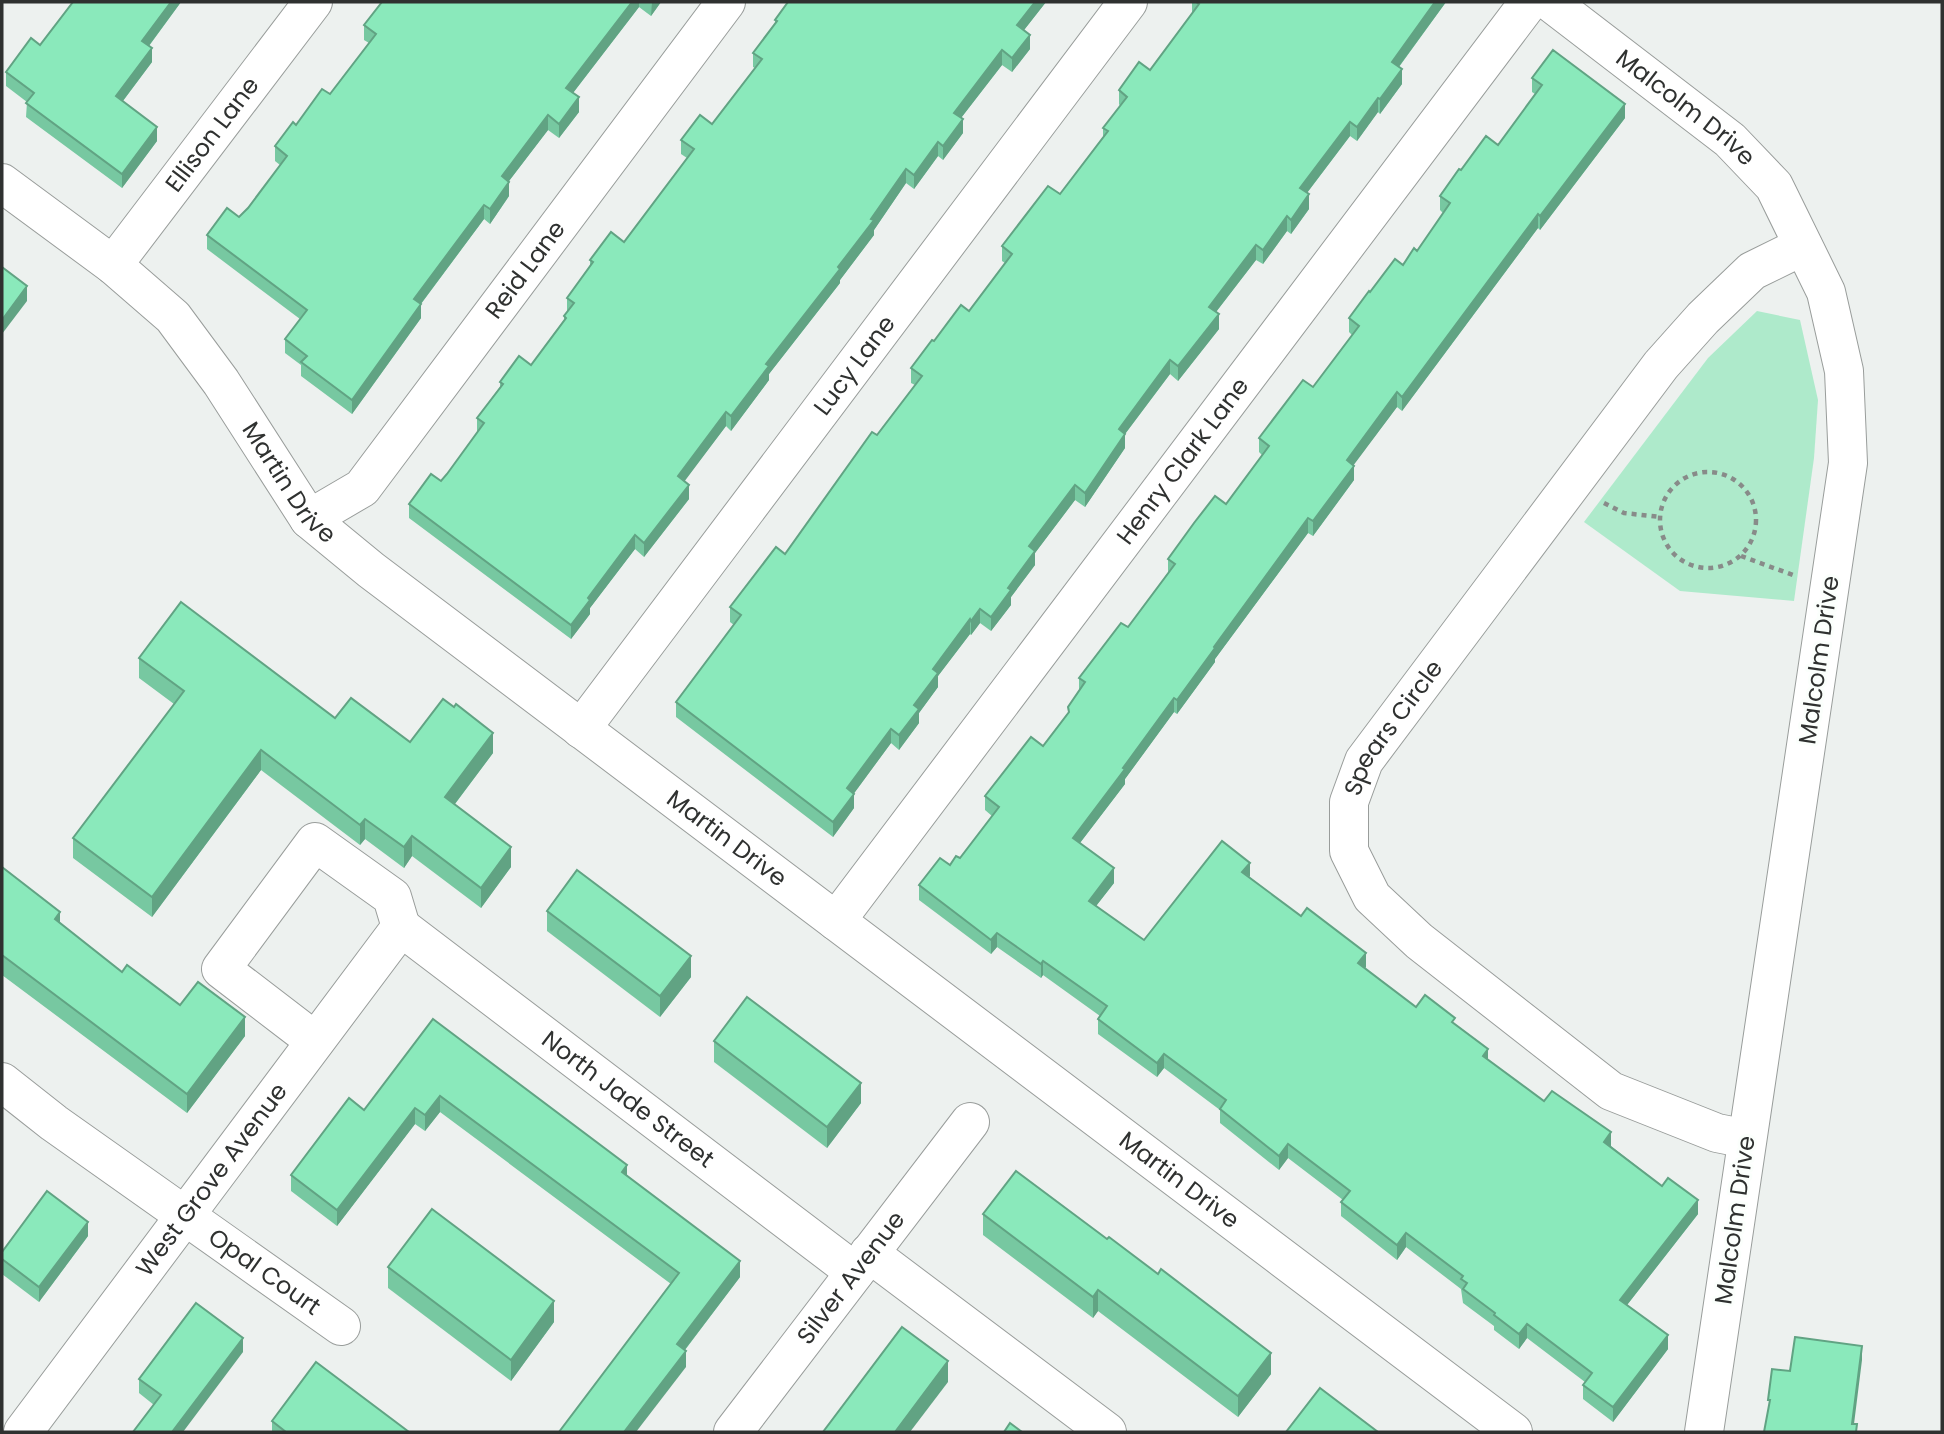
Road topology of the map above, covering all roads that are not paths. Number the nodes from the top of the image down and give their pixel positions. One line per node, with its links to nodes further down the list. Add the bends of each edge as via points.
1 (313, 2): 8 (street, Ellison Lane)
2 (726, 2): 9 (street, Reid Lane, via 362,488)
3 (1128, 2): 10 (street, Lucy Lane)
4 (1529, 2): 11 (street, Henry Clark Lane)
5 (1549, 2): 7 (street, Malcolm Drive, via 1730,140 1774,186)
6 (2, 183): 8 (street, Martin Drive)
7 (1803, 246): 16 (street, Malcolm Drive, via 1826,292 1844,370 1848,463); 16 (street, Spears Circle, via 1752,271 1661,365 1364,761 1349,803 1349,851 1372,897 1419,941 1611,1091 1717,1133)
8 (113, 265): 9 (street, Martin Drive, via 173,317 221,382)
9 (309, 519): 10 (street, Martin Drive)
10 (581, 729): 11 (street, Martin Drive)
11 (836, 921): 23 (street, Martin Drive)
12 (401, 927): 13 (street, West Grove Avenue); 13 (street, via 392,897 315,842 221,969); 18 (street, North Jade Street)
13 (316, 1041): 17 (street, West Grove Avenue)
14 (2, 1082): 17 (street, Opal Court)
15 (970, 1122): 18 (street, Silver Avenue)
16 (1747, 1139): 24 (street, Malcolm Drive)
17 (186, 1216): 19 (street, Opal Court); 20 (street, West Grove Avenue)
18 (862, 1263): 21 (street, Silver Avenue); 22 (street, North Jade Street)
19 (341, 1326)
20 (23, 1432)
21 (733, 1432)
22 (1107, 1432)
23 (1513, 1432)
24 (1704, 1432)

